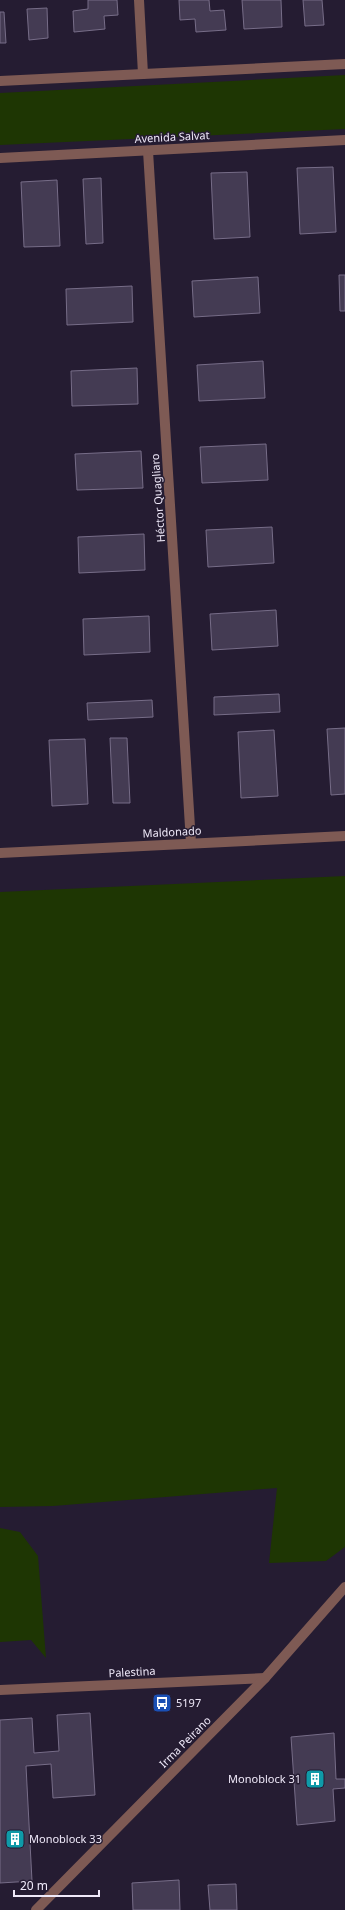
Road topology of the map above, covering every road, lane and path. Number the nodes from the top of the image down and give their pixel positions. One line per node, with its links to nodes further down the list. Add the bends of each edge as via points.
1 (139, 0): 3 (street)
2 (345, 64): 3 (street)
3 (143, 74): 4 (street)
4 (0, 81)
5 (345, 140): 6 (street, Avenida Salvat)
6 (148, 150): 7 (street, Avenida Salvat); 9 (street, Héctor Quagliaro)
7 (0, 158)
8 (345, 836): 9 (street, Maldonado)
9 (191, 843): 10 (street, Maldonado)
10 (0, 853)
11 (345, 1587): 12 (street, Irma Peirano)
12 (265, 1678): 13 (street, Palestina); 14 (street, Irma Peirano)
13 (0, 1690)
14 (36, 1910)

